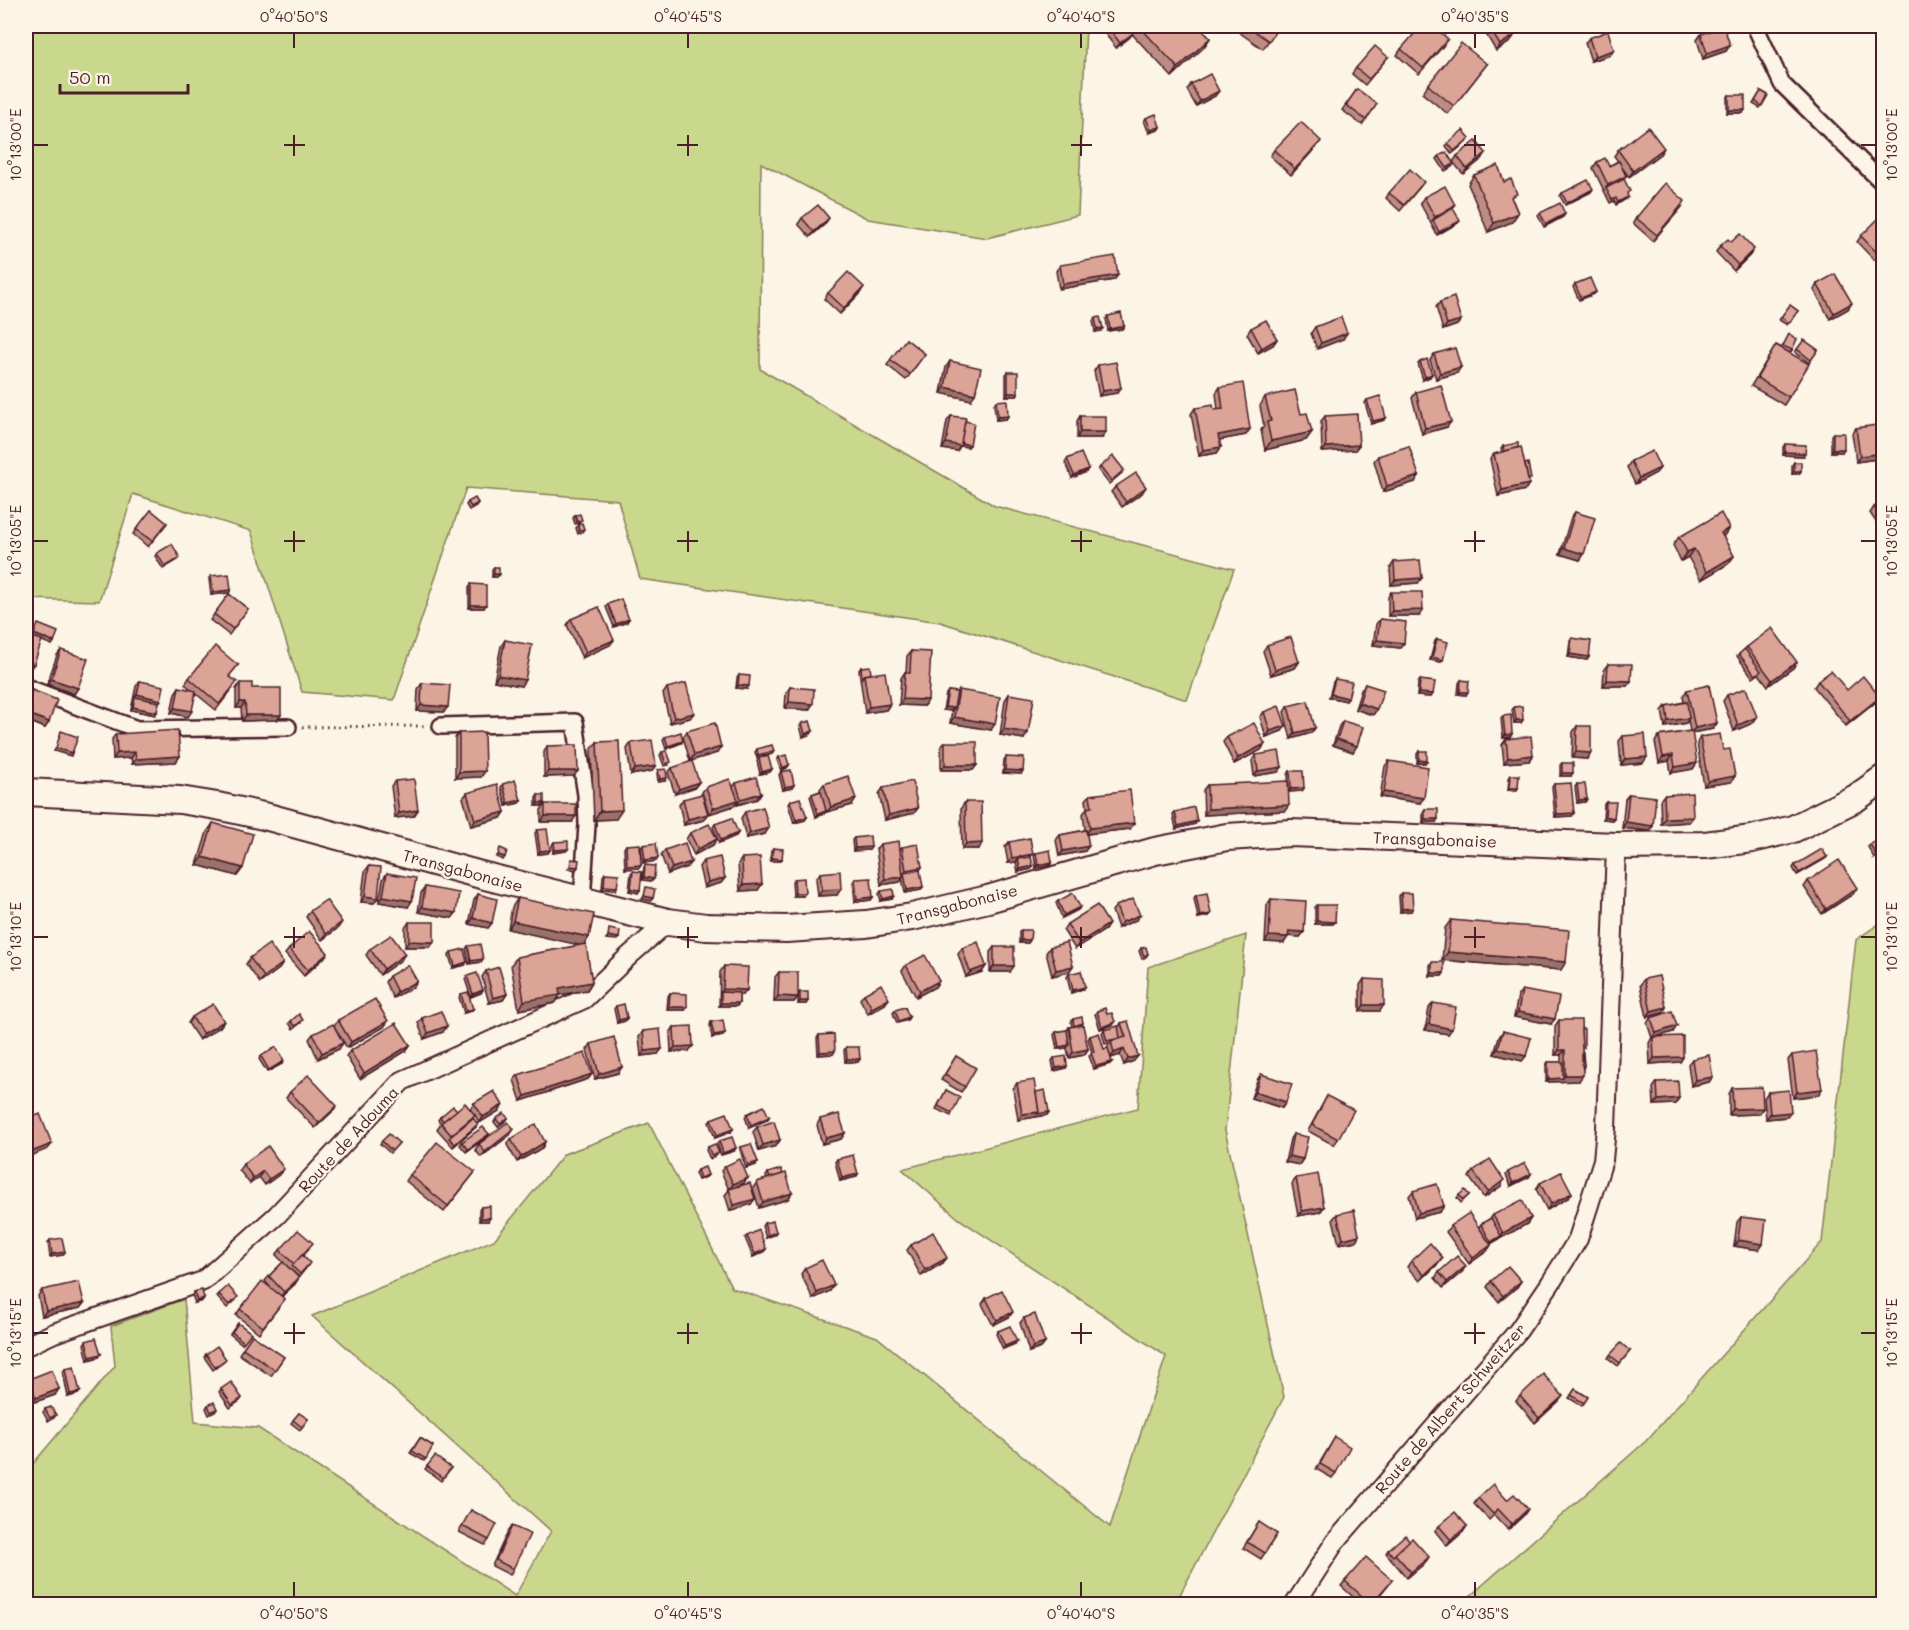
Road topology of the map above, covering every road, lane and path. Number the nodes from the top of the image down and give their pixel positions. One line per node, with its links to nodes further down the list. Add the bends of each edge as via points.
1 (1755, 26): 2 (street, via 1782,84)
2 (1884, 184)
3 (26, 687): 5 (street, via 137,729)
4 (441, 726): 5 (path); 9 (street, via 575,722 586,795)
5 (288, 727)
6 (1884, 778): 8 (highway, Transgabonaise, via 1856,798 1793,829 1705,846)
7 (26, 792): 9 (highway, Transgabonaise, via 180,800 217,806)
8 (1616, 846): 10 (highway, Transgabonaise, via 1260,834 1155,852 960,906 889,920 786,929); 12 (street, Route de Albert Schweitzer, via 1603,1160 1578,1239 1518,1331 1335,1542)
9 (582, 901): 10 (highway, Transgabonaise)
10 (668, 922): 11 (street, Route de Adouma, via 584,999 402,1081 276,1216 202,1281)
11 (26, 1346)
12 (1295, 1605)

